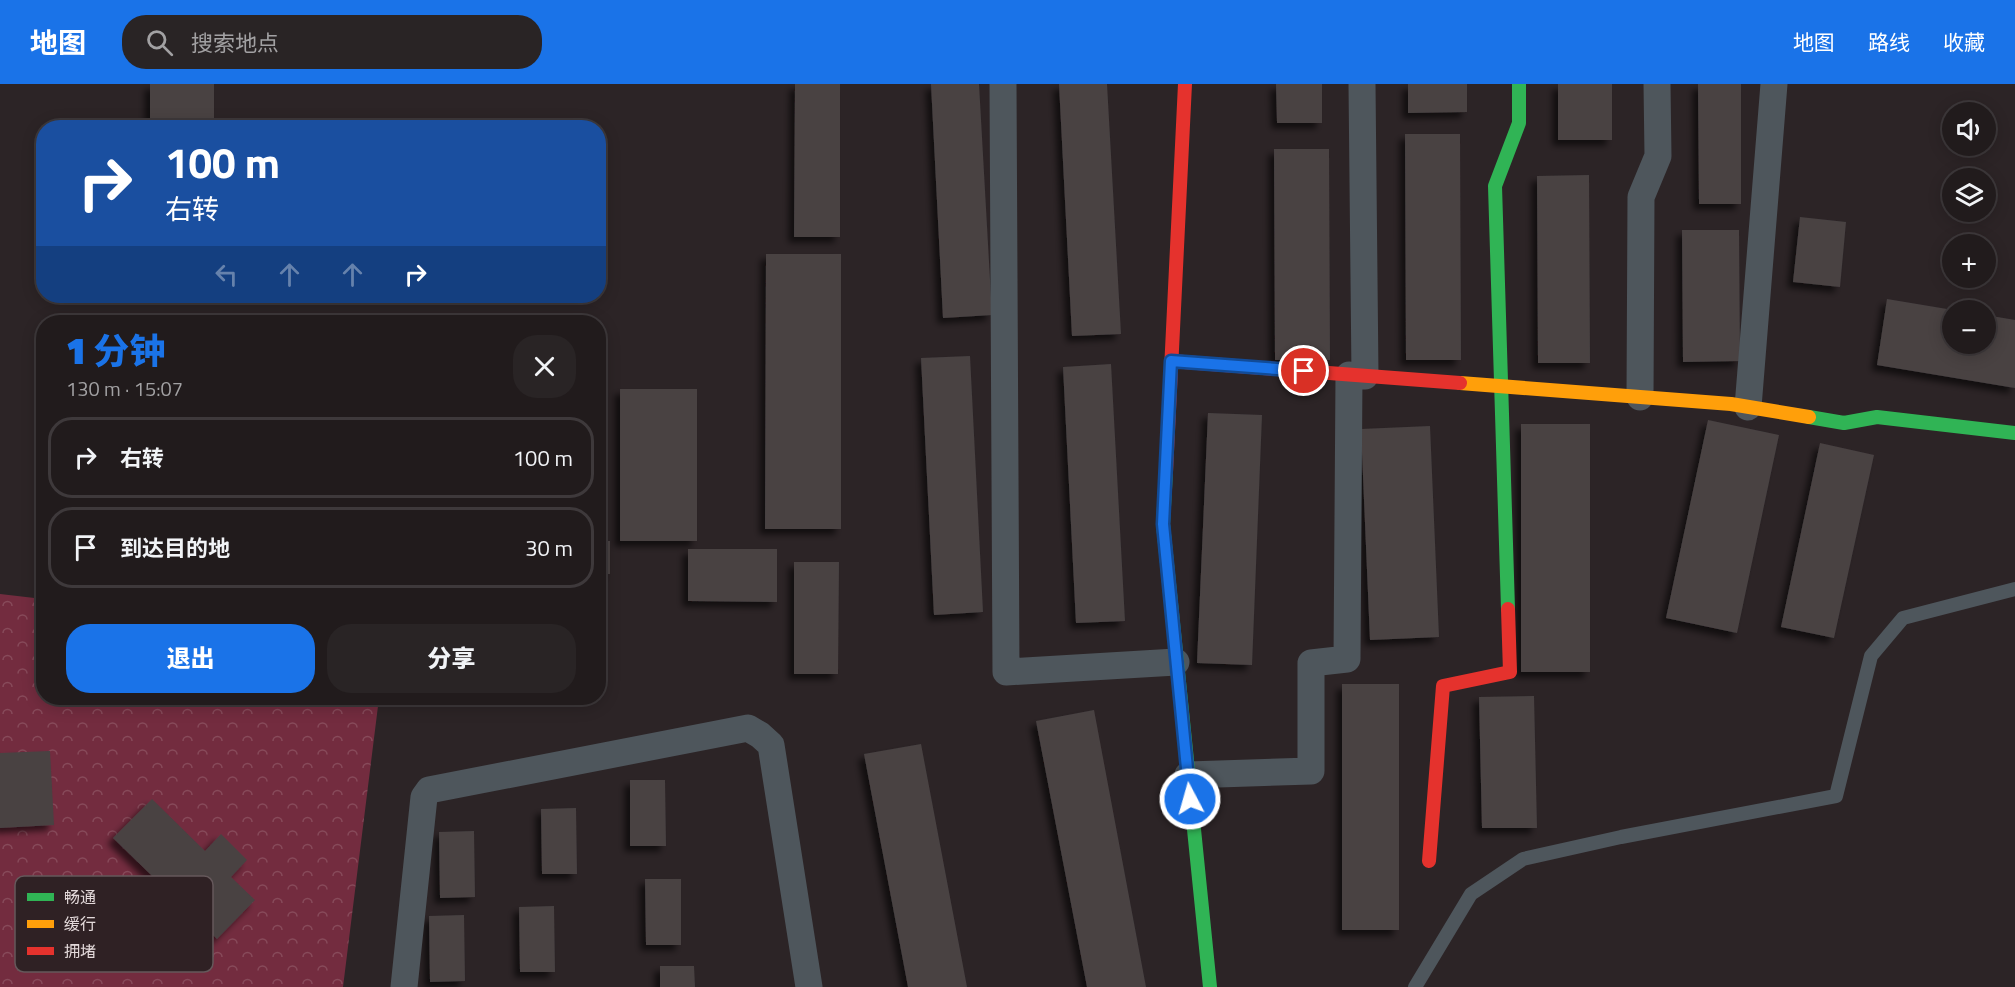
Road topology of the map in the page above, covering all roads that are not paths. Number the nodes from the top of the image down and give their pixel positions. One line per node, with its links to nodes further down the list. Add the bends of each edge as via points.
1 (1003, 84): 14 (street, via 1006,672)
2 (1185, 84): 7 (street)
3 (1362, 84): 8 (street)
4 (1520, 84): 9 (street, via 1519,123 1495,186)
5 (1657, 84): 10 (street, via 1658,156 1641,197)
6 (1774, 84): 11 (street)
7 (1171, 361): 8 (street); 14 (street, via 1163,524)
8 (1357, 375): 9 (street); 15 (street, via 1347,659 1311,663 1311,771)
9 (1501, 386): 10 (street); 16 (street, via 1510,672 1443,686)
10 (1640, 397): 11 (street)
11 (1748, 407): 12 (street, via 1844,423 1877,417)
12 (2015, 433)
13 (2015, 589): 20 (lane, via 1903,618 1872,656 1836,796 1523,859 1471,894)
14 (1176, 662): 15 (street)
15 (1188, 776): 19 (street)
16 (1429, 861)
17 (404, 987): 18 (street, via 424,796 429,790 748,728 771,745)
18 (809, 987)
19 (1210, 987)
20 (1415, 987)

